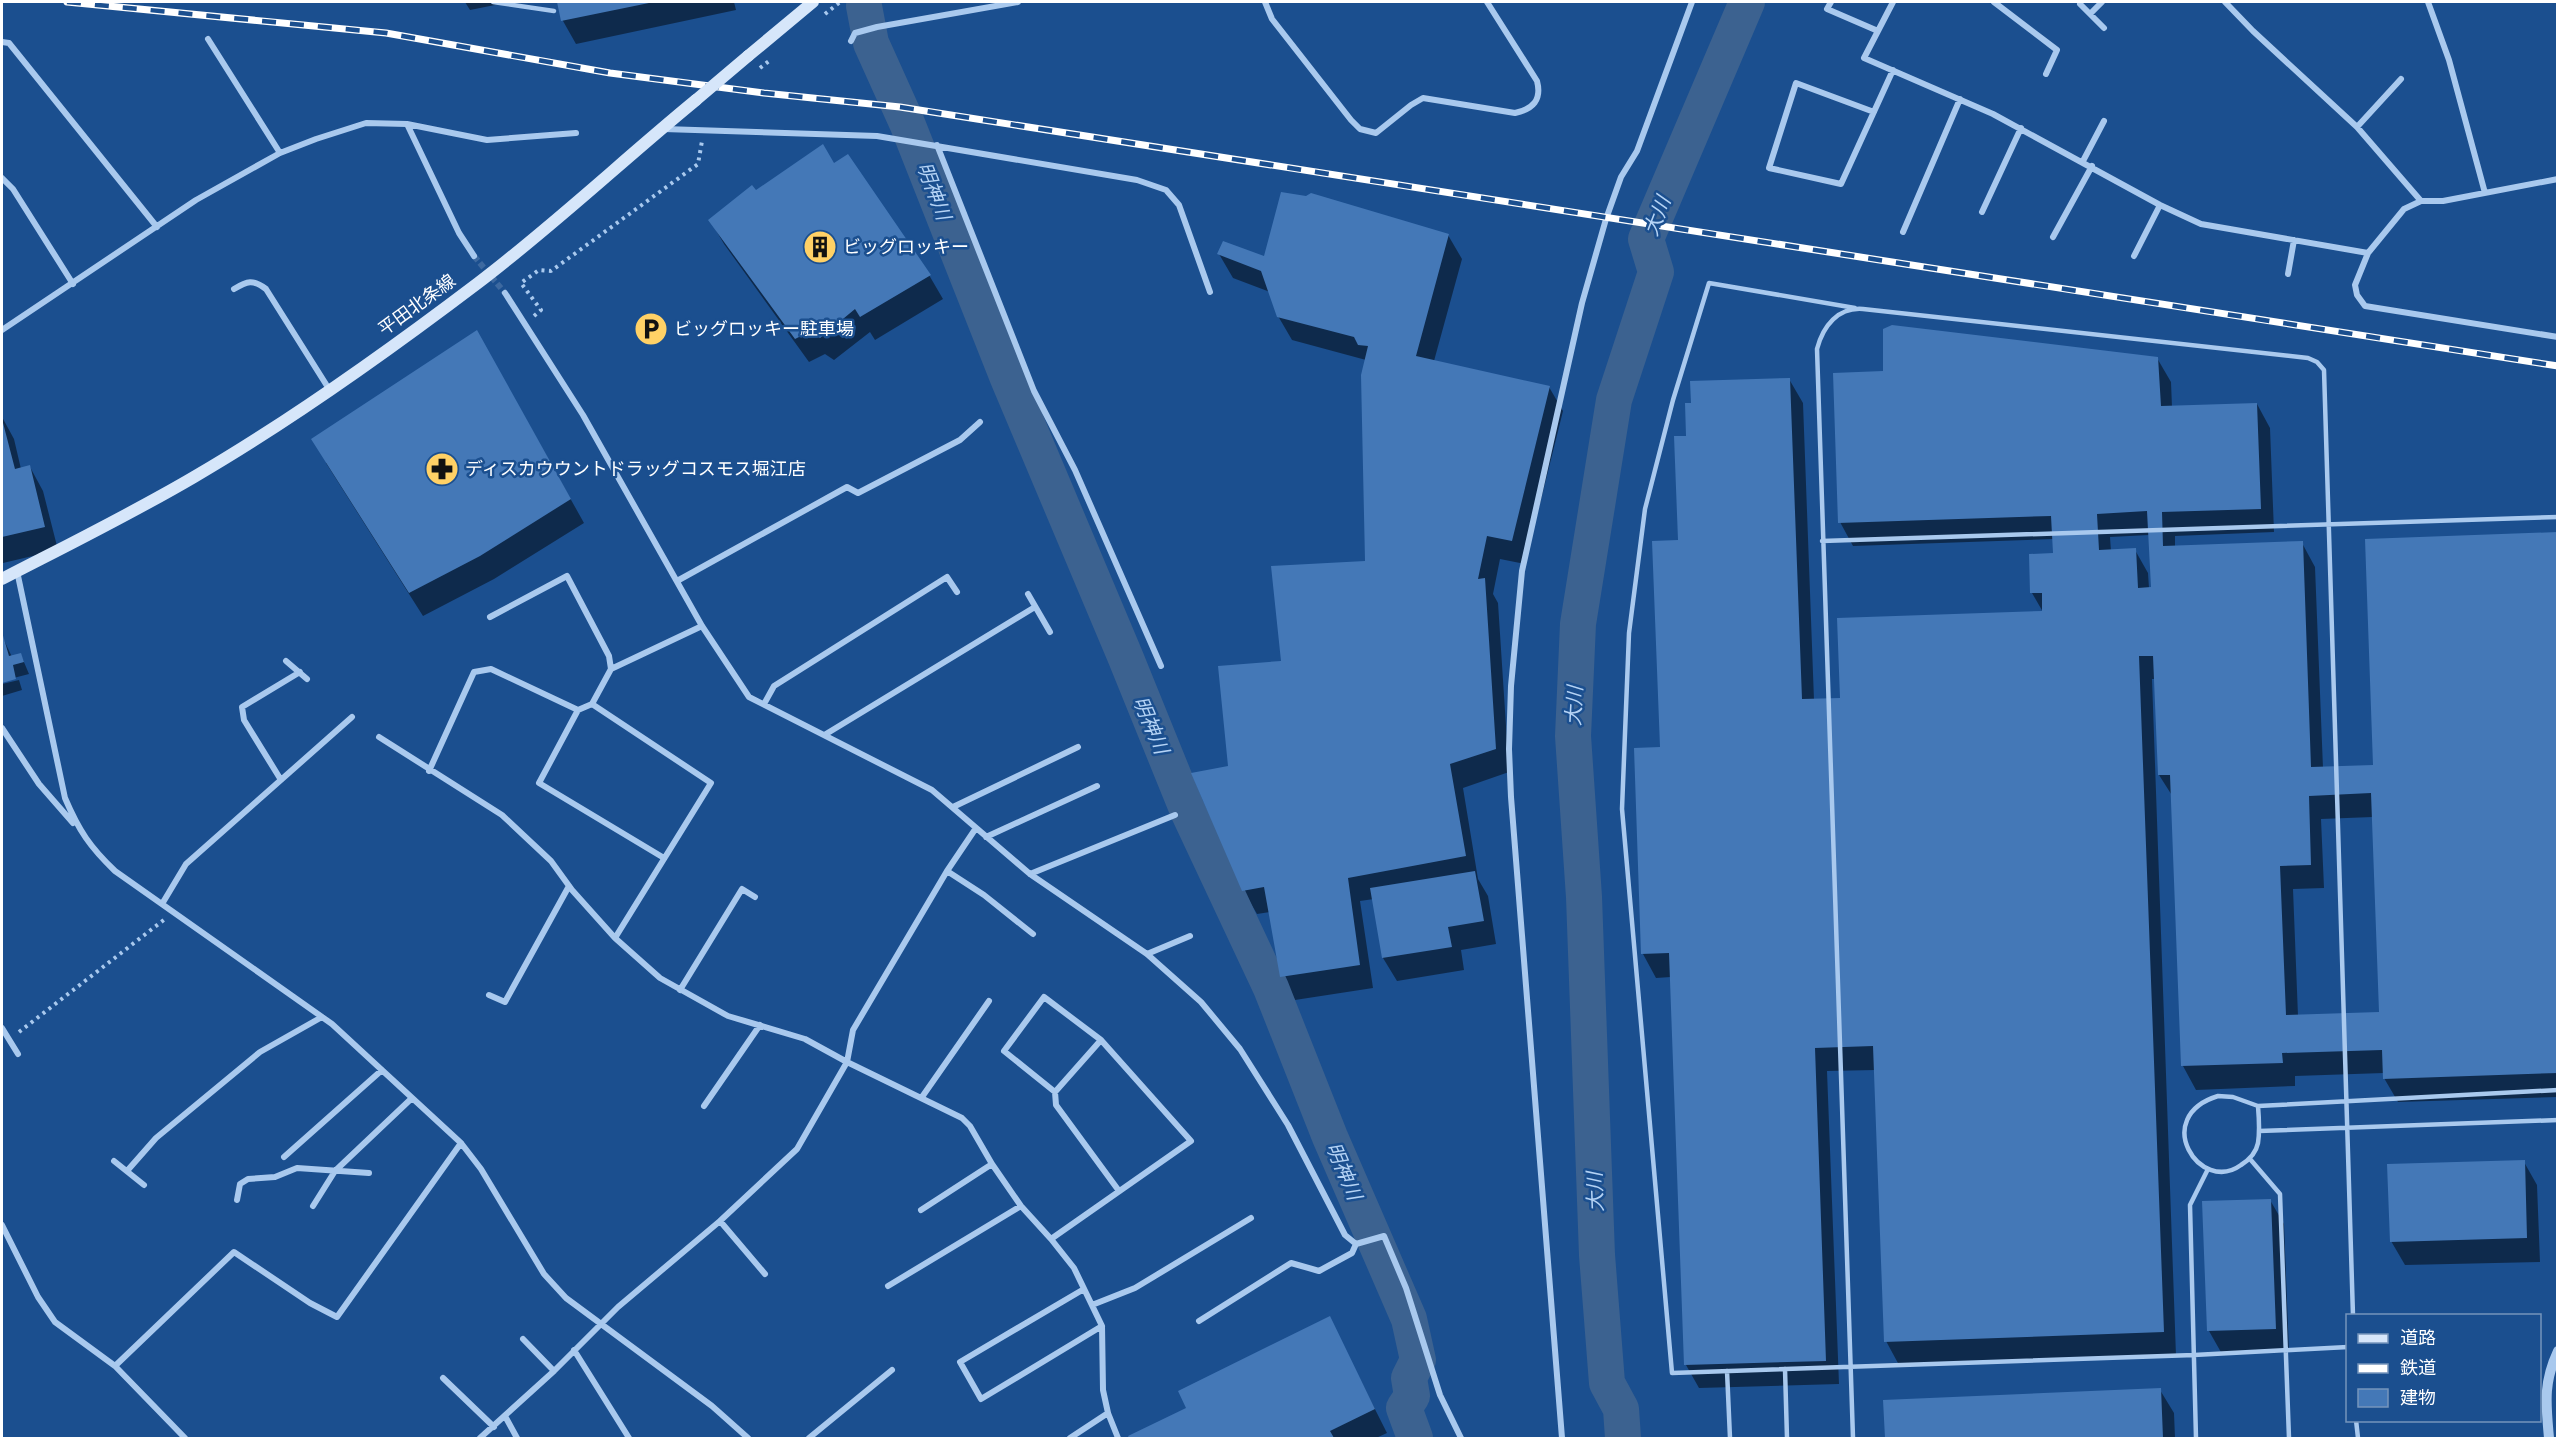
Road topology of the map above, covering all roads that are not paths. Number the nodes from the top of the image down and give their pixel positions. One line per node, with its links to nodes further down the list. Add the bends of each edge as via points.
1 (493, 2): 14 (lane)
2 (813, 2): 30 (main road, 平田北条線, bridge)
3 (1018, 2): 19 (street, via 877,27 855,33)
4 (1265, 2): 5 (street, via 1272,19 1351,120 1360,129 1376,133 1423,98 1515,113 1528,110 1537,101 1537,81)
5 (1487, 2)
6 (1692, 2): 176 (street, via 1637,151 1621,177 1582,303 1522,571 1515,634 1509,749 1511,797)
7 (1831, 2): 17 (street, via 1827,9)
8 (1893, 2): 17 (street)
9 (1994, 2): 22 (street, via 2057,51)
10 (2102, 2): 15 (street)
11 (2428, 2): 38 (street, via 2449,60)
12 (2229, 3): 28 (street, via 2253,31)
13 (2080, 4): 15 (street)
14 (554, 11)
15 (2090, 14): 16 (street)
16 (2104, 28)
17 (1878, 31): 21 (street, via 1864,58)
18 (208, 39): 33 (street)
19 (851, 41)
20 (2, 42): 42 (street, via 9,43)
21 (1893, 70): 24 (street); 25 (street)
22 (2046, 74)
23 (2401, 79): 28 (street)
24 (1960, 99): 29 (street); 43 (street)
25 (1874, 112): 25 (street, via 1841,184 1769,168 1796,83)
26 (2104, 122): 34 (street)
27 (407, 124): 31 (street, via 488,140); 33 (street, via 366,123); 47 (street)
28 (2357, 127): 39 (street)
29 (2021, 128): 34 (street); 41 (street)
30 (661, 129): 32 (street, via 877,136); 57 (main road, 平田北条線, via 479,282)
31 (576, 133)
32 (937, 145): 52 (street, via 1137,180 1166,190 1179,205); 72 (street, via 1034,391 1075,470)
33 (280, 153): 42 (street, via 230,179)
34 (2083, 161): 35 (street)
35 (2092, 166): 40 (street); 44 (street)
36 (2, 178): 50 (street)
37 (2558, 179): 38 (street)
38 (2485, 193): 39 (street)
39 (2421, 201): 46 (street, via 2404,208)
40 (2160, 205): 45 (street, via 2201,224); 48 (street)
41 (1982, 212)
42 (157, 227): 50 (street)
43 (1904, 232)
44 (2053, 237)
45 (2294, 240): 46 (street); 49 (street)
46 (2368, 253): 56 (street, via 2355,285 2365,306)
47 (474, 256)
48 (2134, 256)
49 (2288, 274)
50 (74, 284): 55 (street)
51 (234, 289): 57 (street, via 248,281 266,289)
52 (1210, 292)
53 (505, 293): 64 (street, via 583,415)
54 (1863, 309): 60 (lane, via 2318,362 2324,370); 61 (lane, via 1842,311 1821,334 1817,349); 161 (lane, via 1709,284 1645,509 1629,633 1622,809 1672,1373)
55 (2, 330)
56 (2558, 337)
57 (329, 390): 62 (main road, 平田北条線, via 195,476)
58 (980, 422): 64 (street, via 960,440 858,493 847,487)
59 (2558, 517): 60 (lane)
60 (2329, 524): 61 (lane); 116 (lane)
61 (1822, 541): 157 (lane)
62 (17, 571): 63 (main road, 平田北条線); 90 (street, via 65,798)
63 (2, 579)
64 (677, 581): 69 (street)
65 (957, 592): 77 (street, via 947,577 774,686)
66 (1028, 594): 67 (street)
67 (1035, 607): 70 (street); 81 (street)
68 (490, 617): 73 (street, via 567,576 609,656)
69 (702, 626): 73 (street); 77 (street, via 749,697)
70 (1050, 632)
71 (286, 661): 74 (street)
72 (1161, 666)
73 (611, 669): 76 (street)
74 (300, 672): 75 (street); 85 (street, via 242,707 244,720)
75 (307, 679)
76 (592, 704): 78 (street); 92 (street, via 711,783)
77 (764, 704): 81 (street)
78 (578, 710): 84 (street, via 490,669 474,672); 92 (street, via 539,783)
79 (352, 717): 85 (street)
80 (2, 728): 90 (street, via 39,784)
81 (825, 734): 87 (street, via 932,790)
82 (379, 737): 84 (street)
83 (1078, 747): 87 (street)
84 (429, 771): 95 (street, via 502,815 551,861)
85 (281, 780): 97 (street, via 186,864)
86 (1097, 786): 91 (street)
87 (953, 807): 89 (street)
88 (1174, 815): 94 (street)
89 (976, 828): 91 (street); 93 (street)
90 (78, 829): 97 (street, via 115,871)
91 (986, 837): 94 (street)
92 (664, 858): 100 (street)
93 (947, 871): 98 (street); 110 (street, via 852,1030)
94 (1030, 874): 101 (street)
95 (569, 886): 100 (street); 103 (street, via 505,1002)
96 (755, 897): 102 (street, via 742,889)
97 (162, 904): 105 (street)
98 (1033, 934)
99 (1190, 936): 101 (street)
100 (615, 938): 102 (street, via 660,978)
101 (1147, 954): 141 (street, via 1200,1002 1240,1049 1288,1125 1345,1235)
102 (681, 990): 106 (street, via 728,1016)
103 (489, 994)
104 (989, 1001): 114 (street)
105 (322, 1017): 111 (street); 129 (street, via 260,1052 156,1138)
106 (760, 1025): 110 (street, via 805,1039); 117 (street)
107 (2, 1028): 109 (street)
108 (1101, 1040): 113 (street); 113 (street, via 1044,997 1004,1051); 132 (street, via 1191,1141)
109 (18, 1054)
110 (847, 1062): 114 (street); 138 (street, via 797,1149)
111 (382, 1070): 115 (street); 123 (street)
112 (2558, 1090): 116 (lane)
113 (1055, 1092): 132 (street, via 1056,1105)
114 (922, 1097): 126 (street, via 962,1118)
115 (412, 1098): 122 (street); 128 (street)
116 (2346, 1101): 118 (lane); 120 (lane)
117 (704, 1106)
118 (2258, 1106): 121 (lane); 127 (lane, via 2218,1096 2203,1100 2192,1109 2184,1136 2196,1161)
119 (2558, 1120): 120 (lane)
120 (2347, 1128): 121 (lane); 146 (lane)
121 (2259, 1131): 124 (lane)
122 (461, 1143): 148 (street, via 544,1274 566,1298); 156 (street, via 337,1317 234,1252)
123 (284, 1157)
124 (2250, 1159): 127 (lane, via 2238,1168); 152 (lane, via 2280,1194)
125 (114, 1161): 129 (street)
126 (992, 1164): 135 (street); 136 (street)
127 (2208, 1169): 155 (lane, via 2190,1205)
128 (334, 1171): 130 (street); 133 (street, via 297,1168 248,1179 240,1184); 134 (street)
129 (127, 1172): 131 (street)
130 (369, 1173)
131 (144, 1185)
132 (1119, 1191): 140 (street)
133 (237, 1200)
134 (313, 1206)
135 (1021, 1206): 140 (street); 143 (street)
136 (921, 1210)
137 (1251, 1218): 145 (street, via 1135,1288)
138 (720, 1221): 142 (street); 148 (street)
139 (2, 1225): 156 (street, via 55,1322)
140 (1051, 1239): 144 (street, via 1074,1268)
141 (1360, 1243): 147 (street, via 1352,1253 1319,1271 1292,1263); 175 (street, via 1384,1236 1402,1277 1440,1395)
142 (765, 1274)
143 (888, 1286)
144 (1084, 1289): 145 (street); 149 (street, via 960,1362 981,1399)
145 (1092, 1305): 149 (street)
146 (2353, 1314)
147 (1199, 1321)
148 (601, 1324): 153 (street); 171 (street, via 712,1406)
149 (1102, 1326): 163 (street, via 1103,1390)
150 (523, 1339): 160 (street)
151 (2346, 1347): 152 (lane)
152 (2287, 1349): 155 (lane); 181 (lane)
153 (574, 1350): 160 (street); 170 (street)
154 (2558, 1351): 183 (street, via 2548,1372)
155 (2194, 1355): 157 (lane); 180 (lane)
156 (115, 1366): 167 (street)
157 (1850, 1366): 158 (lane); 179 (lane)
158 (1785, 1369): 161 (lane); 178 (lane)
159 (892, 1370): 172 (street)
160 (554, 1371): 164 (street)
161 (1727, 1371): 177 (lane)
162 (443, 1378): 166 (street)
163 (1108, 1413): 173 (street); 174 (street)
164 (505, 1416): 166 (street); 169 (street)
165 (2356, 1422): 182 (lane)
166 (494, 1427): 168 (street)
167 (185, 1438)
168 (480, 1438)
169 (517, 1438)
170 (629, 1438)
171 (748, 1438)
172 (809, 1438)
173 (1070, 1438)
174 (1118, 1438)
175 (1461, 1438)
176 (1562, 1438)
177 (1730, 1438)
178 (1787, 1438)
179 (1853, 1438)
180 (2196, 1438)
181 (2289, 1438)
182 (2358, 1438)
183 (2549, 1438)

